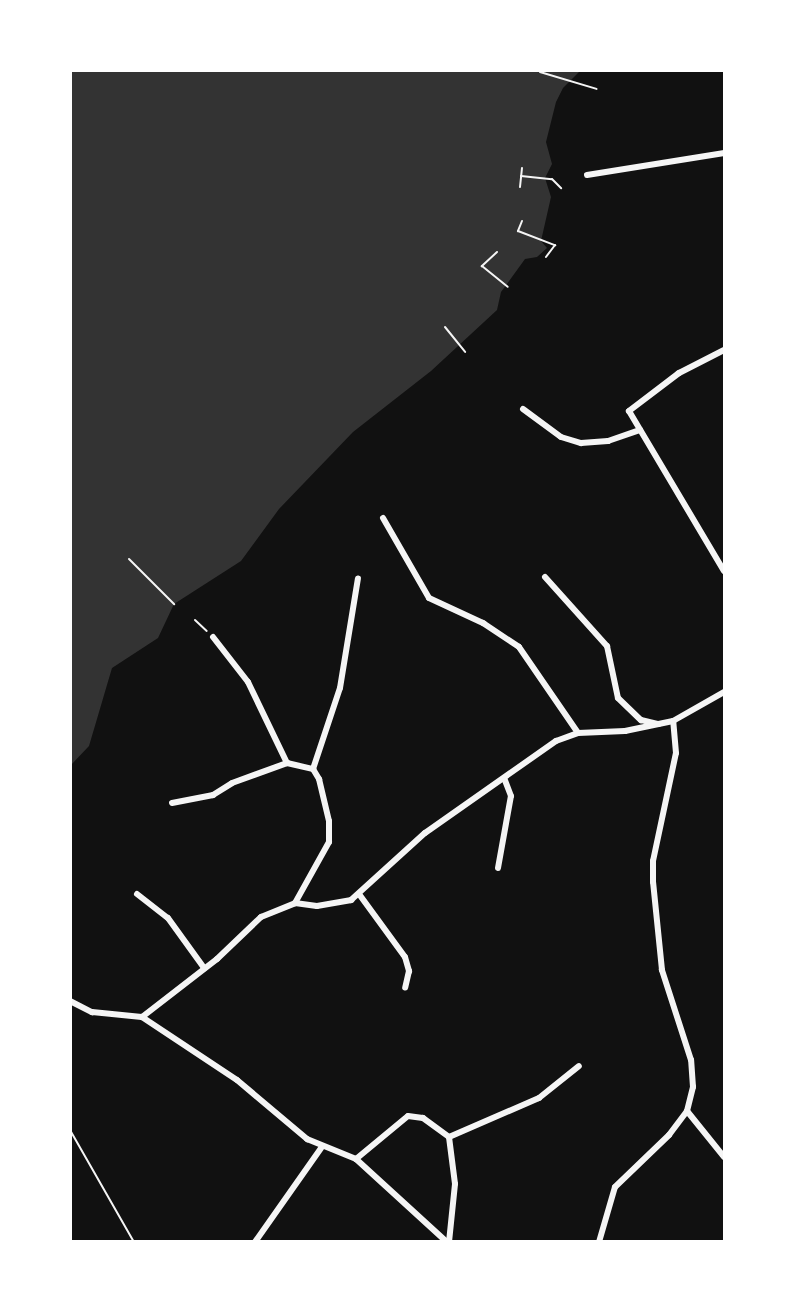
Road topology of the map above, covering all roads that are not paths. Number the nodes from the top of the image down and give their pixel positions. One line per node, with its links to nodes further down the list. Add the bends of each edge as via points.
1 (724, 153): 2 (street)
2 (587, 175)
3 (724, 350): 5 (street, via 680,373 629,411)
4 (523, 409): 5 (street, via 561,437 581,443 608,441)
5 (640, 430): 8 (street)
6 (384, 518): 16 (street, via 429,598 483,623 519,647)
7 (724, 555): 8 (street)
8 (717, 560): 9 (street)
9 (724, 571)
10 (545, 577): 15 (street, via 608,646 618,698 641,720)
11 (358, 578): 18 (street, via 340,688)
12 (213, 637): 17 (street, via 248,682)
13 (724, 692): 14 (street)
14 (674, 721): 15 (street); 30 (street, via 676,753 653,861 653,882 662,970 691,1060 693,1087)
15 (663, 724): 16 (street)
16 (578, 733): 19 (street, via 556,741)
17 (287, 763): 18 (street); 20 (street, via 238,780 213,795)
18 (314, 769): 24 (street, via 328,814 329,842)
19 (505, 780): 21 (street, via 511,796); 23 (street, via 416,841)
20 (172, 802)
21 (498, 868)
22 (137, 894): 25 (street, via 168,918)
23 (359, 894): 24 (street, via 330,905); 26 (street, via 405,957 409,970)
24 (295, 903): 25 (street, via 252,923)
25 (204, 968): 28 (street)
26 (405, 988)
27 (70, 1000): 28 (street, via 92,1012)
28 (142, 1017): 32 (street, via 237,1080)
29 (579, 1066): 31 (street, via 539,1098)
30 (687, 1112): 33 (street); 37 (street, via 663,1142 615,1187)
31 (449, 1137): 34 (street, via 423,1118 408,1116); 36 (street, via 456,1184)
32 (321, 1148): 34 (street); 35 (street)
33 (724, 1157)
34 (356, 1159): 36 (street)
35 (255, 1242)
36 (448, 1242)
37 (599, 1242)

